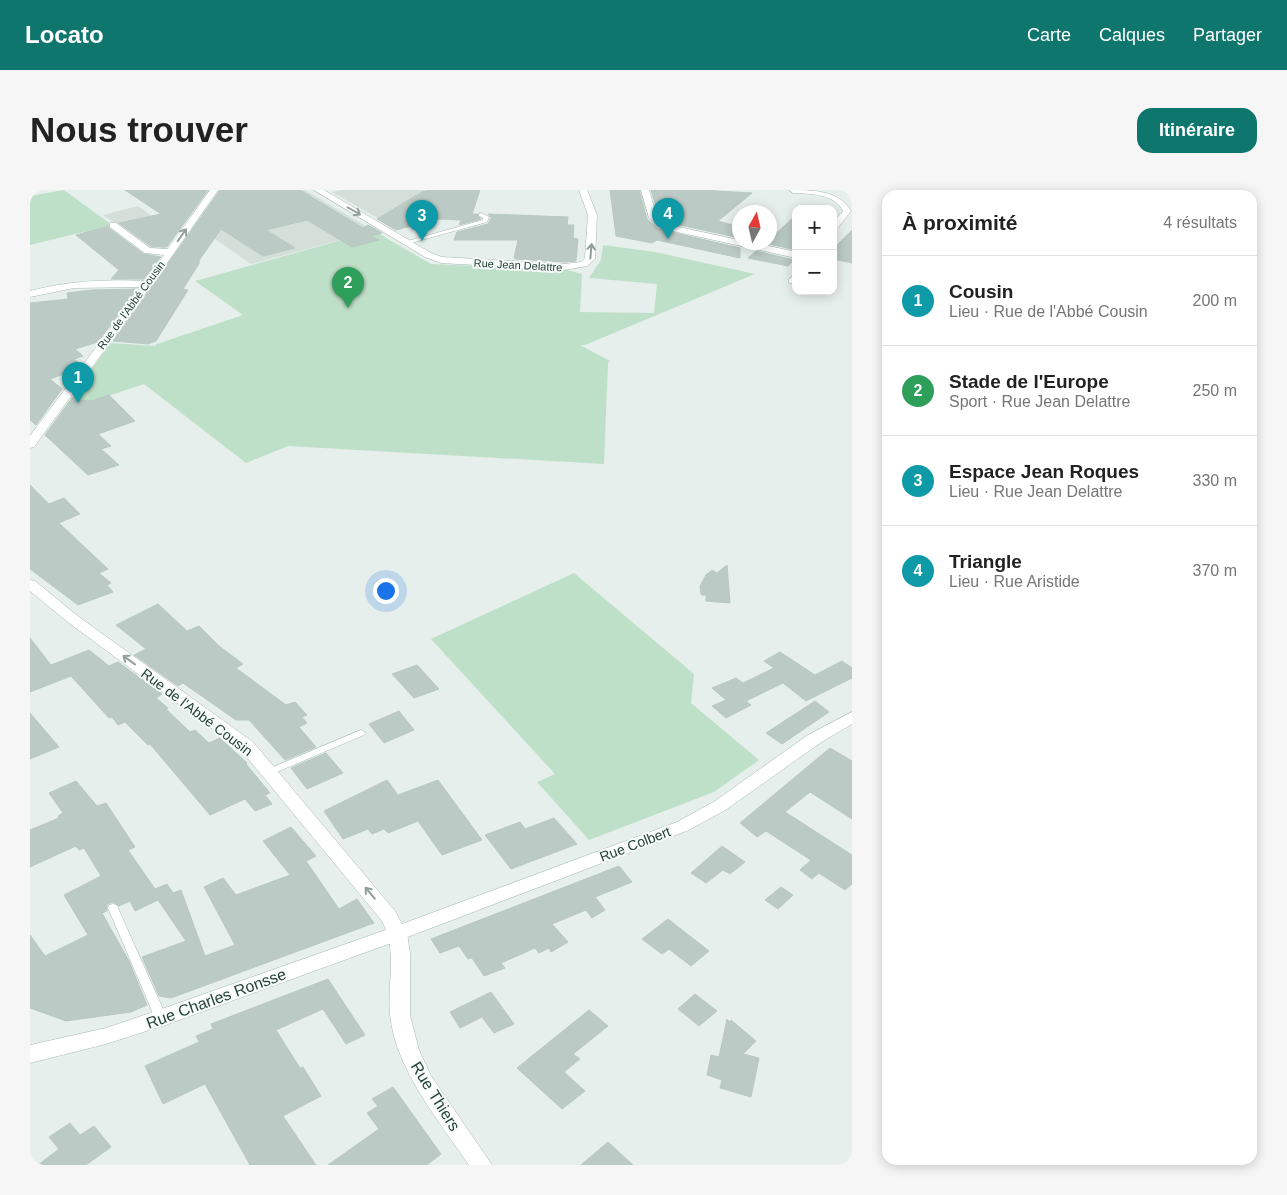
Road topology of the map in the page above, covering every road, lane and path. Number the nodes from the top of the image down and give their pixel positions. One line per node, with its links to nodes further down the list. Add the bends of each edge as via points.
1 (214, 190): 10 (street, Rue de l'Abbé Cousin, one-way to 1)
2 (318, 190): 9 (street, Rue Jean Delattre, one-way to 9)
3 (583, 190): 9 (street, Rue Jean Delattre, one-way to 3, via 434,258 448,261 580,265 590,259 594,214)
4 (645, 190): 11 (street, via 653,218 662,226)
5 (793, 190): 7 (street, via 820,193 842,202 847,211)
6 (481, 215): 9 (lane, via 486,217 485,221)
7 (837, 223)
8 (112, 225): 10 (street, via 148,251)
9 (407, 242)
10 (170, 252): 12 (street, Rue de l'Abbé Cousin)
11 (792, 254)
12 (148, 284): 13 (street, via 86,283); 14 (street, Rue de l'Abbé Cousin)
13 (30, 294)
14 (30, 444)
15 (30, 584): 18 (street, Rue de l'Abbé Cousin, one-way to 15, via 240,741)
16 (852, 717): 20 (street, Rue Colbert, via 814,739 701,818)
17 (361, 733): 18 (lane)
18 (269, 772): 20 (street, Rue de l'Abbé Cousin, one-way to 18, via 389,916)
19 (113, 908): 21 (lane)
20 (398, 933): 21 (street, Rue Charles Ronsse); 23 (street, Rue Thiers, via 401,953 400,1016 409,1050 424,1082)
21 (161, 1018): 22 (street, Rue Charles Ronsse, via 106,1036)
22 (30, 1054)
23 (481, 1165)

